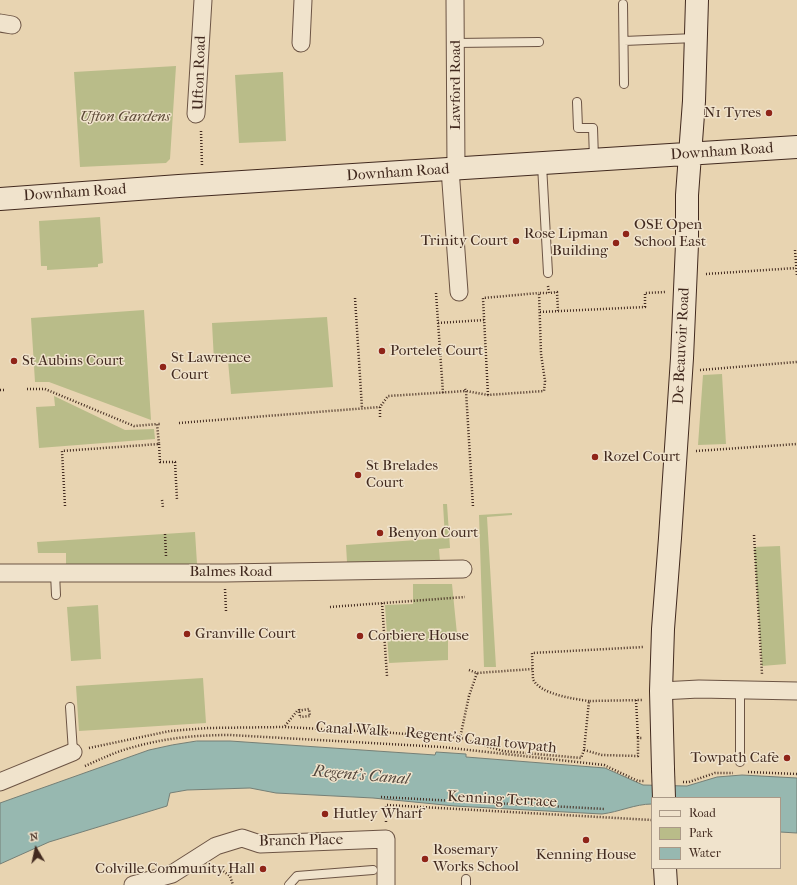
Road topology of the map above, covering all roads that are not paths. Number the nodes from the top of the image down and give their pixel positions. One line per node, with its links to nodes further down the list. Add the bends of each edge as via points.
1 (203, 0): 13 (street, Ufton Road)
2 (303, 0): 9 (street)
3 (455, 0): 10 (street, Lawford Road)
4 (697, 0): 6 (street, De Beauvoir Road)
5 (623, 4): 7 (lane)
6 (695, 38): 7 (lane); 15 (street, De Beauvoir Road)
7 (624, 41): 11 (lane)
8 (539, 42): 10 (lane)
9 (301, 43)
10 (455, 43): 18 (street, Lawford Road)
11 (624, 84)
12 (577, 102): 16 (lane, via 578,128 593,128)
13 (196, 114)
14 (797, 148): 15 (street, Downham Road)
15 (690, 154): 16 (street, Downham Road); 28 (street, De Beauvoir Road, via 681,371 663,629)
16 (594, 160): 17 (street, Downham Road)
17 (542, 164): 18 (street, Downham Road); 20 (lane)
18 (453, 169): 19 (street, Downham Road); 21 (street, Lawford Road)
19 (0, 198)
20 (548, 273)
21 (459, 292)
22 (463, 570): 23 (street, Balmes Road)
23 (55, 572): 24 (street, Balmes Road); 25 (lane)
24 (0, 573)
25 (56, 595)
26 (740, 690): 27 (street); 28 (street, via 699,689); 31 (lane)
27 (797, 691)
28 (661, 695): 33 (street, De Beauvoir Road, bridge)
29 (70, 707): 30 (lane)
30 (77, 760): 32 (street)
31 (740, 762)
32 (0, 782)
33 (664, 797)
34 (665, 869): 39 (street)
35 (372, 870): 37 (lane, via 297,876)
36 (133, 885): 38 (street, Branch Place, via 172,874 216,846 242,838 260,844 386,839)
37 (289, 885)
38 (386, 885)
39 (666, 885)

